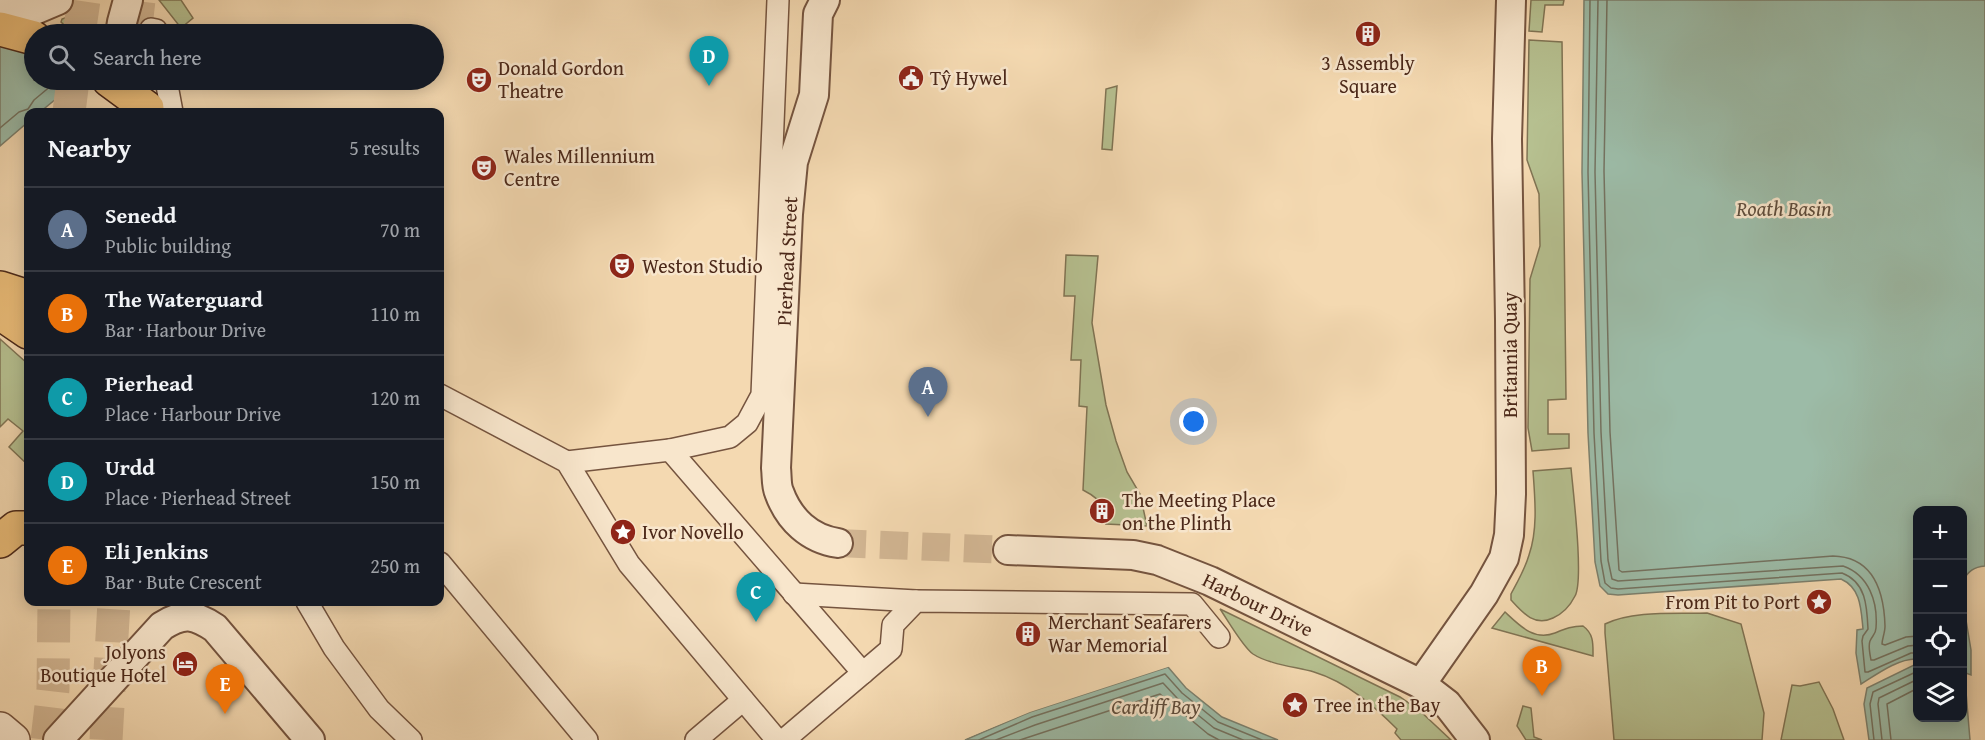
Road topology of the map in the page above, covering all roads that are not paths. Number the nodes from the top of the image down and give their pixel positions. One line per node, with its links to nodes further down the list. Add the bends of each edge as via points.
1 (58, 0): 6 (street, via 32,11)
2 (128, 0): 7 (street)
3 (778, 0): 19 (street, via 762,395 747,423 730,437)
4 (1511, 0): 29 (street, Britannia Quay, via 1507,139 1509,535 1504,558 1484,594)
5 (818, 5): 21 (street, Pierhead Street, via 814,95 793,162 788,214 776,468 778,491 802,528 815,537)
6 (0, 14)
7 (122, 24)
8 (0, 29): 9 (main road)
9 (24, 35)
10 (116, 90): 12 (main road)
11 (168, 90): 13 (street)
12 (147, 108)
13 (171, 108)
14 (0, 288): 15 (main road)
15 (24, 296)
16 (0, 313): 17 (main road)
17 (24, 329)
18 (444, 397): 20 (street)
19 (670, 450): 20 (street); 24 (street)
20 (567, 462): 30 (street, via 629,564)
21 (838, 543)
22 (1008, 550): 29 (street, Harbour Drive, via 1133,555 1157,560 1210,581)
23 (444, 569): 36 (street)
24 (794, 594): 25 (street); 28 (street)
25 (916, 601): 27 (street, via 1192,604); 28 (street, via 893,625 891,649)
26 (309, 606): 35 (street, via 334,648 379,709)
27 (1219, 638)
28 (863, 674): 39 (street)
29 (1421, 684): 40 (street, Harbour Drive, via 1447,704)
30 (743, 700): 37 (street); 38 (street)
31 (0, 729): 32 (street)
32 (13, 740)
33 (58, 740): 34 (street, via 162,626 183,616 202,619 215,628)
34 (310, 740)
35 (411, 740)
36 (587, 740)
37 (696, 740)
38 (777, 740)
39 (784, 740)
40 (1475, 740)

